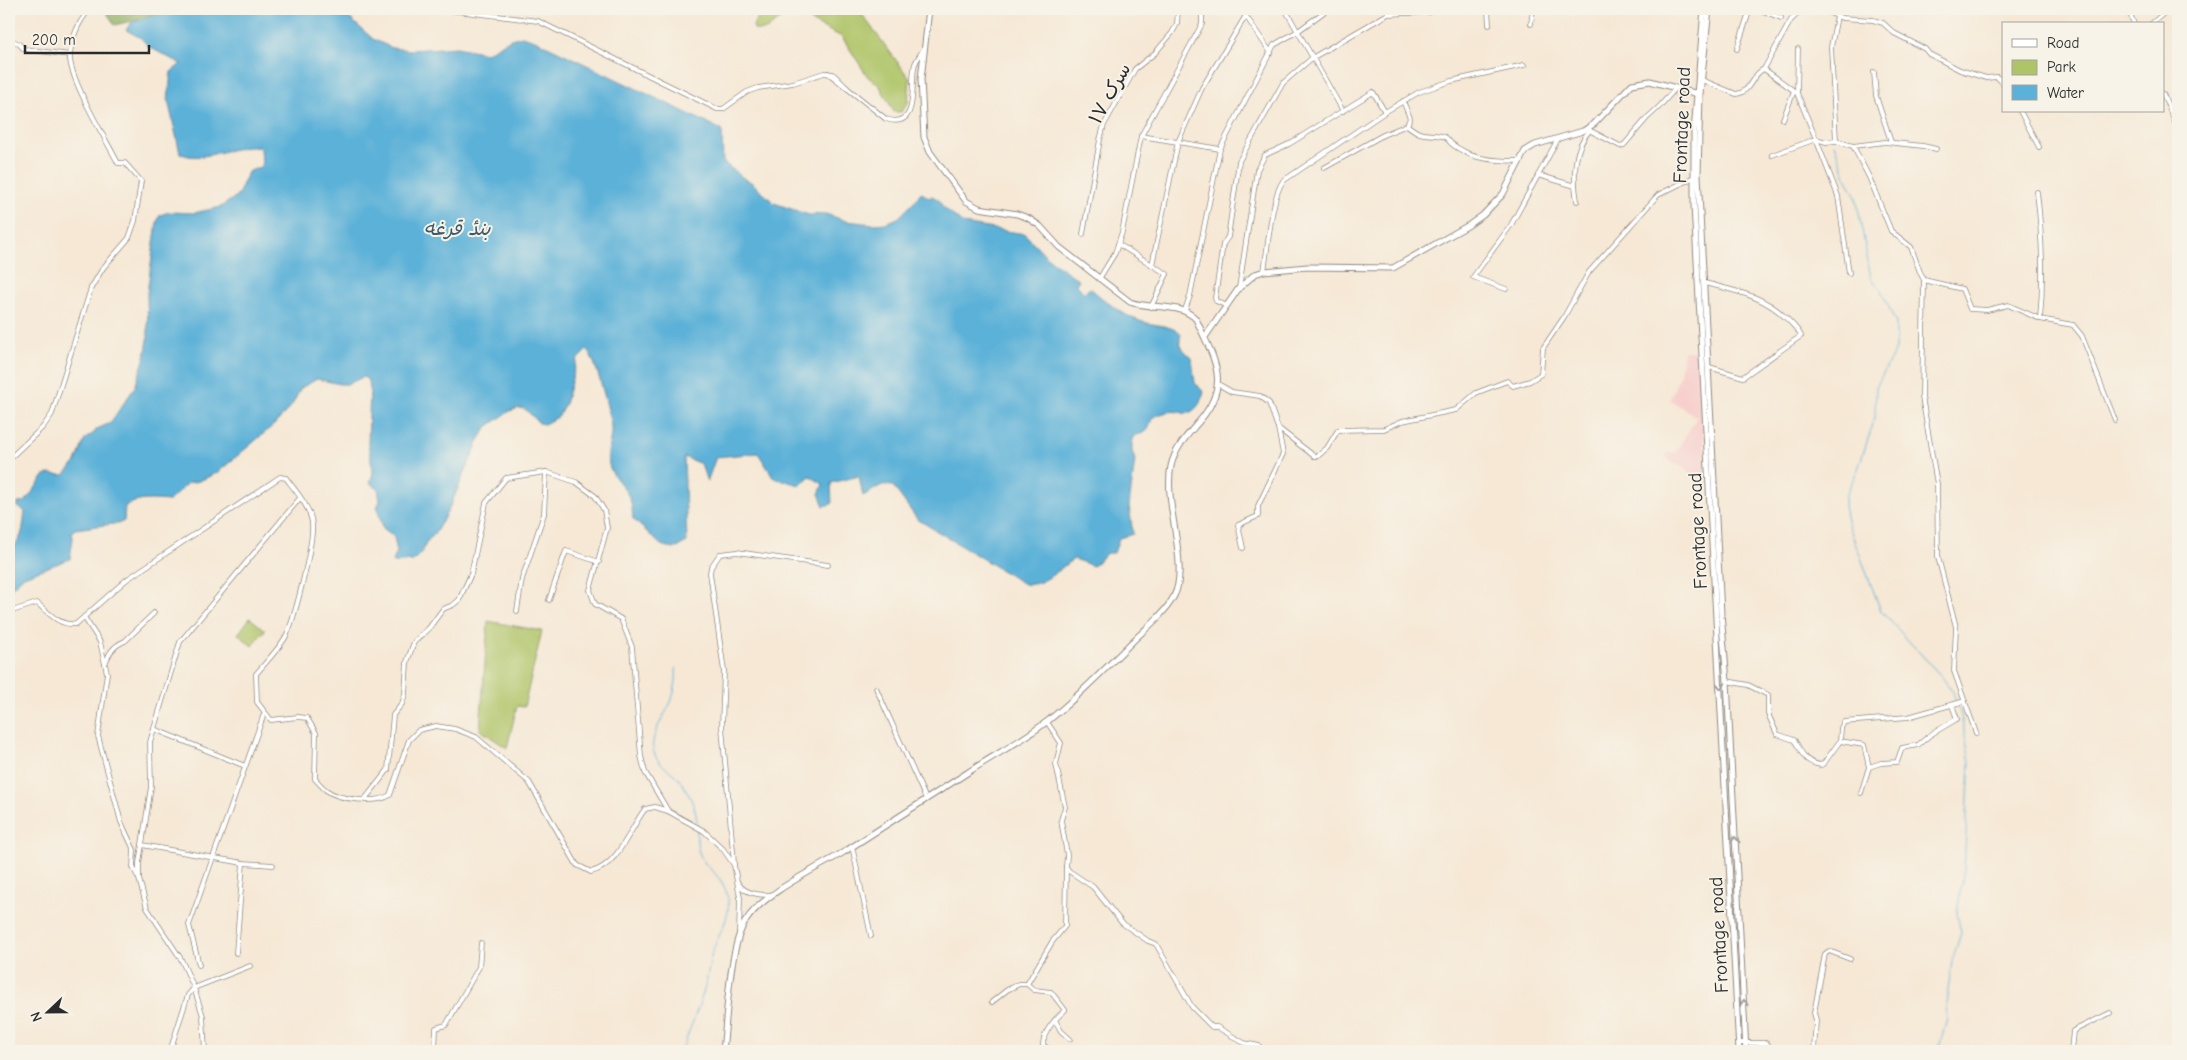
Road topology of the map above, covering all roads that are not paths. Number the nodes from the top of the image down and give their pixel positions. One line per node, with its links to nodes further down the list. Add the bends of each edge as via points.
1 (90, 9): 33 (street, via 80,20)
2 (441, 9): 29 (street, via 538,21 717,109 723,109 758,88 794,83 828,73 840,79 886,119 894,121 909,111 913,101 914,65)
3 (929, 9): 29 (main road)
4 (1178, 9): 72 (street, سرک ۱۷, via 1177,24 1172,34 1155,53 1134,68 1104,125)
5 (1202, 9): 54 (street, via 1202,24)
6 (1241, 9): 20 (street)
7 (1285, 9): 27 (street)
8 (1328, 9): 27 (street)
9 (1488, 9): 26 (street)
10 (1532, 9): 25 (street)
11 (1704, 9): 42 (main road, Frontage road)
12 (1708, 9): 38 (main road)
13 (1750, 9): 30 (street)
14 (1758, 9): 22 (street)
15 (1803, 9): 36 (street, via 1791,20)
16 (1820, 9): 21 (street)
17 (2128, 9): 23 (street)
18 (2169, 9): 24 (street)
19 (1430, 12): 34 (street, via 1388,14)
20 (1245, 16): 32 (street); 58 (street, via 1202,88)
21 (1837, 16): 39 (street, via 1883,23 1894,33 1960,70 1986,78 1997,77); 57 (street, via 1831,47)
22 (1781, 18)
23 (2133, 22)
24 (2153, 22)
25 (1531, 24)
26 (1489, 25)
27 (1298, 31): 32 (street, via 1274,45); 34 (street)
28 (9, 40): 33 (street, via 24,49)
29 (924, 48): 77 (main road, via 921,79 924,137 930,152 961,195 979,208 1028,218 1040,226 1059,248)
30 (1737, 49)
31 (1798, 49): 41 (street)
32 (1271, 53): 62 (street)
33 (70, 55): 91 (street, via 83,95 118,163 125,163 141,180 135,221 129,238 103,268 91,288 52,414 43,428)
34 (1312, 58): 45 (street); 82 (street, via 1283,83 1239,161 1215,298)
35 (1524, 65): 44 (street, via 1451,81)
36 (1764, 69): 38 (street, via 1739,94); 41 (street)
37 (1874, 72): 59 (street, via 1876,96)
38 (1702, 80): 42 (main road)
39 (2002, 82)
40 (1676, 88): 42 (main road); 50 (main road, via 1650,80 1632,84); 53 (street, via 1624,145)
41 (1796, 92): 49 (street); 56 (street)
42 (1698, 94): 68 (main road, Frontage road)
43 (2164, 96): 52 (street)
44 (1403, 101): 46 (street); 51 (street, via 1410,118)
45 (1343, 111): 46 (street, via 1373,92); 80 (street, via 1266,155 1257,170)
46 (1385, 112): 75 (street, via 1278,187)
47 (2021, 112): 61 (street)
48 (2178, 114): 52 (street)
49 (1783, 119)
50 (1594, 124): 53 (street); 55 (main road)
51 (1407, 125): 65 (street, via 1426,136 1447,138 1473,156); 66 (street)
52 (2178, 129)
53 (1589, 130): 69 (street, via 1578,150)
54 (1141, 136): 58 (street); 73 (street)
55 (1558, 139): 65 (main road, via 1525,151); 67 (street)
56 (1816, 139): 57 (street); 64 (street); 76 (street, via 1838,196)
57 (1836, 141): 60 (street)
58 (1178, 142): 62 (street); 74 (street)
59 (1891, 142): 60 (street); 63 (street)
60 (1853, 146): 78 (street, via 1891,231 1912,247)
61 (2039, 147)
62 (1220, 149): 84 (street)
63 (1936, 149)
64 (1772, 155)
65 (1521, 162): 75 (main road, via 1503,194 1483,215 1393,268 1306,267)
66 (1324, 168)
67 (1538, 175): 69 (street); 81 (street, via 1511,225 1473,278)
68 (1696, 176): 79 (main road); 90 (street, via 1658,195 1602,256 1545,343 1541,374 1530,381 1513,386 1507,381 1476,393 1456,410 1402,421 1384,429 1338,430 1318,456); 142 (main road, Frontage road, one-way to 142)
69 (1575, 186): 71 (street)
70 (2037, 192): 85 (street, via 2041,224)
71 (1577, 201)
72 (1083, 234)
73 (1118, 244): 74 (street); 77 (street)
74 (1152, 265): 83 (street, via 1167,274)
75 (1264, 271): 80 (main road, via 1255,274)
76 (1849, 273)
77 (1099, 279): 83 (main road, via 1130,302)
78 (1924, 280): 85 (street, via 1962,289 1970,309 1987,310 2008,305); 105 (street, via 1922,397 1937,484 1938,556 1956,627 1954,671)
79 (1705, 283): 87 (main road); 87 (street, via 1774,306 1801,336 1743,377)
80 (1239, 288): 82 (main road)
81 (1506, 288)
82 (1227, 306): 86 (main road)
83 (1151, 307): 84 (main road)
84 (1185, 310): 86 (main road, via 1196,318)
85 (2040, 319): 89 (street, via 2073,325 2082,336)
86 (1205, 337): 88 (main road, via 1218,369)
87 (1709, 367): 103 (main road)
88 (1218, 384): 90 (street, via 1232,392 1260,396 1269,403); 108 (main road, via 1208,409 1183,439 1172,463 1170,495 1179,571 1175,595 1123,652)
89 (2115, 420)
90 (1278, 428): 94 (street, via 1283,454 1258,506 1258,516 1238,525)
91 (9, 459)
92 (546, 472): 95 (street, via 576,482 595,496 604,510 607,528); 98 (street, via 544,514 522,579); 115 (street, via 506,478 486,503 471,574 459,600 443,609 414,642 407,662 405,694 393,715 388,770)
93 (300, 498): 101 (street, via 286,478 280,477 126,580); 107 (street, via 312,523 308,553 293,622 285,638 256,674 257,702); 109 (street, via 180,642)
94 (1243, 548)
95 (599, 562): 97 (street, via 566,551); 117 (street, via 590,590 595,604 620,619 632,647 641,756 645,772)
96 (828, 566): 123 (street, via 737,552 720,554 711,566 724,671 722,727)
97 (549, 600)
98 (517, 611)
99 (9, 612): 101 (street, via 37,603 58,622 76,624)
100 (154, 613): 102 (street, via 110,652)
101 (84, 617): 102 (street, via 100,642)
102 (105, 664): 126 (street, via 108,678 98,736 121,822 134,850 133,867)
103 (1727, 681): 111 (street, via 1748,685 1768,695 1768,714 1777,734 1794,740 1800,754 1814,764 1824,763); 141 (main road, one-way to 103)
104 (876, 688): 116 (street)
105 (1964, 702): 106 (street); 110 (street)
106 (1953, 705): 111 (street, via 1908,717 1844,722); 113 (street, via 1957,719 1918,745 1902,748 1897,762)
107 (264, 714): 112 (street); 115 (street, via 271,720 307,718 316,733 315,779 326,791 347,800)
108 (1047, 722): 116 (main road); 124 (street, via 1061,743 1056,764 1065,808 1061,820)
109 (154, 729): 112 (street); 118 (street, via 150,742 150,787)
110 (1976, 733)
111 (1840, 741): 113 (street, via 1864,744)
112 (245, 766): 120 (street)
113 (1869, 767): 114 (street)
114 (1861, 793)
115 (365, 799): 117 (street, via 383,800 390,795 409,740 419,730 436,726 476,737 529,782 577,865 591,872 610,863 645,809)
116 (926, 799): 119 (main road)
117 (668, 810): 123 (street, via 704,831)
118 (142, 845): 120 (street); 126 (street)
119 (852, 846): 127 (main road); 129 (street)
120 (212, 857): 121 (street); 133 (street, via 189,925)
121 (243, 863): 122 (street); 131 (street)
122 (273, 865)
123 (734, 865): 125 (street)
124 (1066, 867): 135 (street, via 1065,926); 148 (street, via 1093,887 1122,923 1156,944 1198,1016 1212,1027 1244,1043 1259,1046)
125 (735, 876): 127 (street, via 745,890 757,895); 128 (street, via 740,898)
126 (138, 879): 136 (street, via 147,908 181,959)
127 (772, 895): 128 (main road, via 750,916)
128 (739, 934): 146 (main road)
129 (871, 936)
130 (481, 943): 145 (street, via 479,967 446,1025 436,1028)
131 (236, 953)
132 (1850, 959): 151 (street, via 1829,951 1824,954 1814,1013)
133 (199, 965)
134 (250, 966): 136 (street)
135 (1027, 984): 137 (street, via 1006,990); 139 (street, via 1034,990 1051,992 1065,1010)
136 (194, 988): 143 (street, via 188,994); 144 (street, via 203,1016)
137 (992, 1002)
138 (2110, 1013): 152 (street, via 2073,1031)
139 (1055, 1020): 140 (street); 147 (street, via 1043,1041)
140 (1070, 1039)
141 (1746, 1043): 142 (street); 149 (main road); 150 (street, via 1766,1043)
142 (1738, 1049)
143 (170, 1051)
144 (205, 1051)
145 (435, 1051)
146 (723, 1051)
147 (1051, 1051)
148 (1263, 1051)
149 (1746, 1051)
150 (1774, 1051)
151 (1814, 1051)
152 (2071, 1051)

